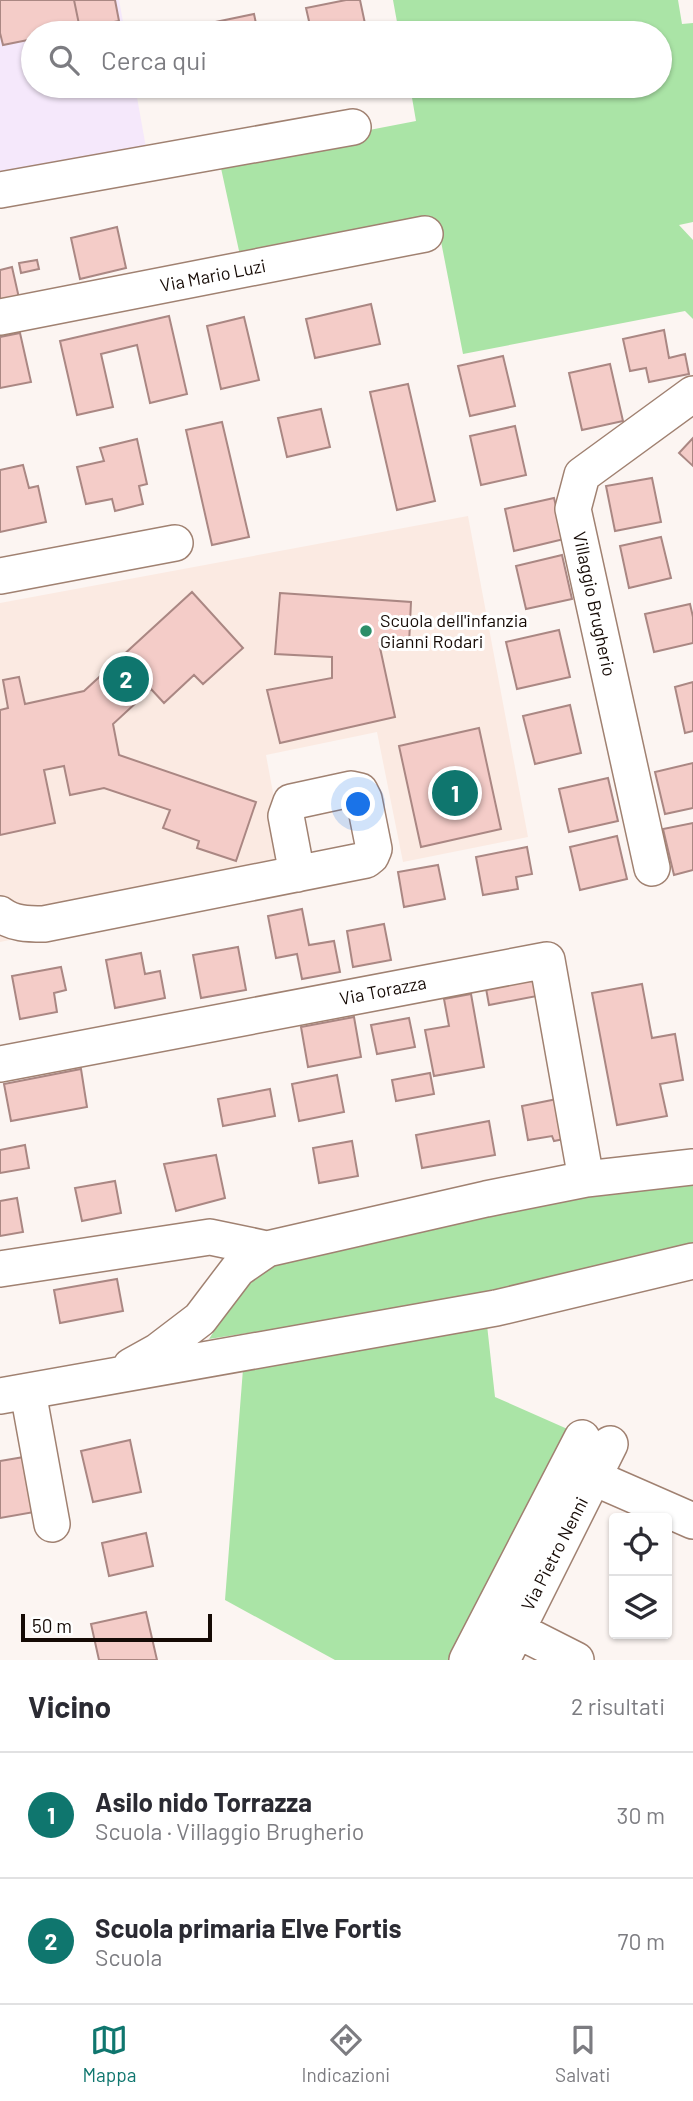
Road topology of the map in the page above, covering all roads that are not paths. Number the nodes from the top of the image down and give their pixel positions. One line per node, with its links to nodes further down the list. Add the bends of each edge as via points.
1 (353, 127): 2 (street)
2 (0, 190)
3 (425, 234): 4 (street, Via Mario Luzi)
4 (0, 317)
5 (693, 394): 8 (street, Villaggio Brugherio, via 582,475 573,509)
6 (175, 543): 7 (street)
7 (0, 576)
8 (652, 868)
9 (297, 874): 10 (street, via 44,924 25,924)
10 (0, 914)
11 (0, 1064): 13 (street, Via Torazza, via 547,960)
12 (693, 1167): 13 (street)
13 (586, 1179): 14 (street)
14 (267, 1249): 16 (street, via 210,1237); 17 (street, via 238,1269)
15 (691, 1267): 18 (street, via 496,1308)
16 (0, 1269)
17 (200, 1319): 18 (street, via 197,1343); 19 (street, via 158,1351)
18 (218, 1357): 19 (street)
19 (106, 1378): 20 (street)
20 (10, 1394): 22 (street)
21 (693, 1521): 23 (street, Via Pietro Nenni, via 588,1456)
22 (52, 1524)
23 (503, 1636): 24 (street, Via Pietro Nenni); 25 (street)
24 (467, 1660)
25 (576, 1660)

